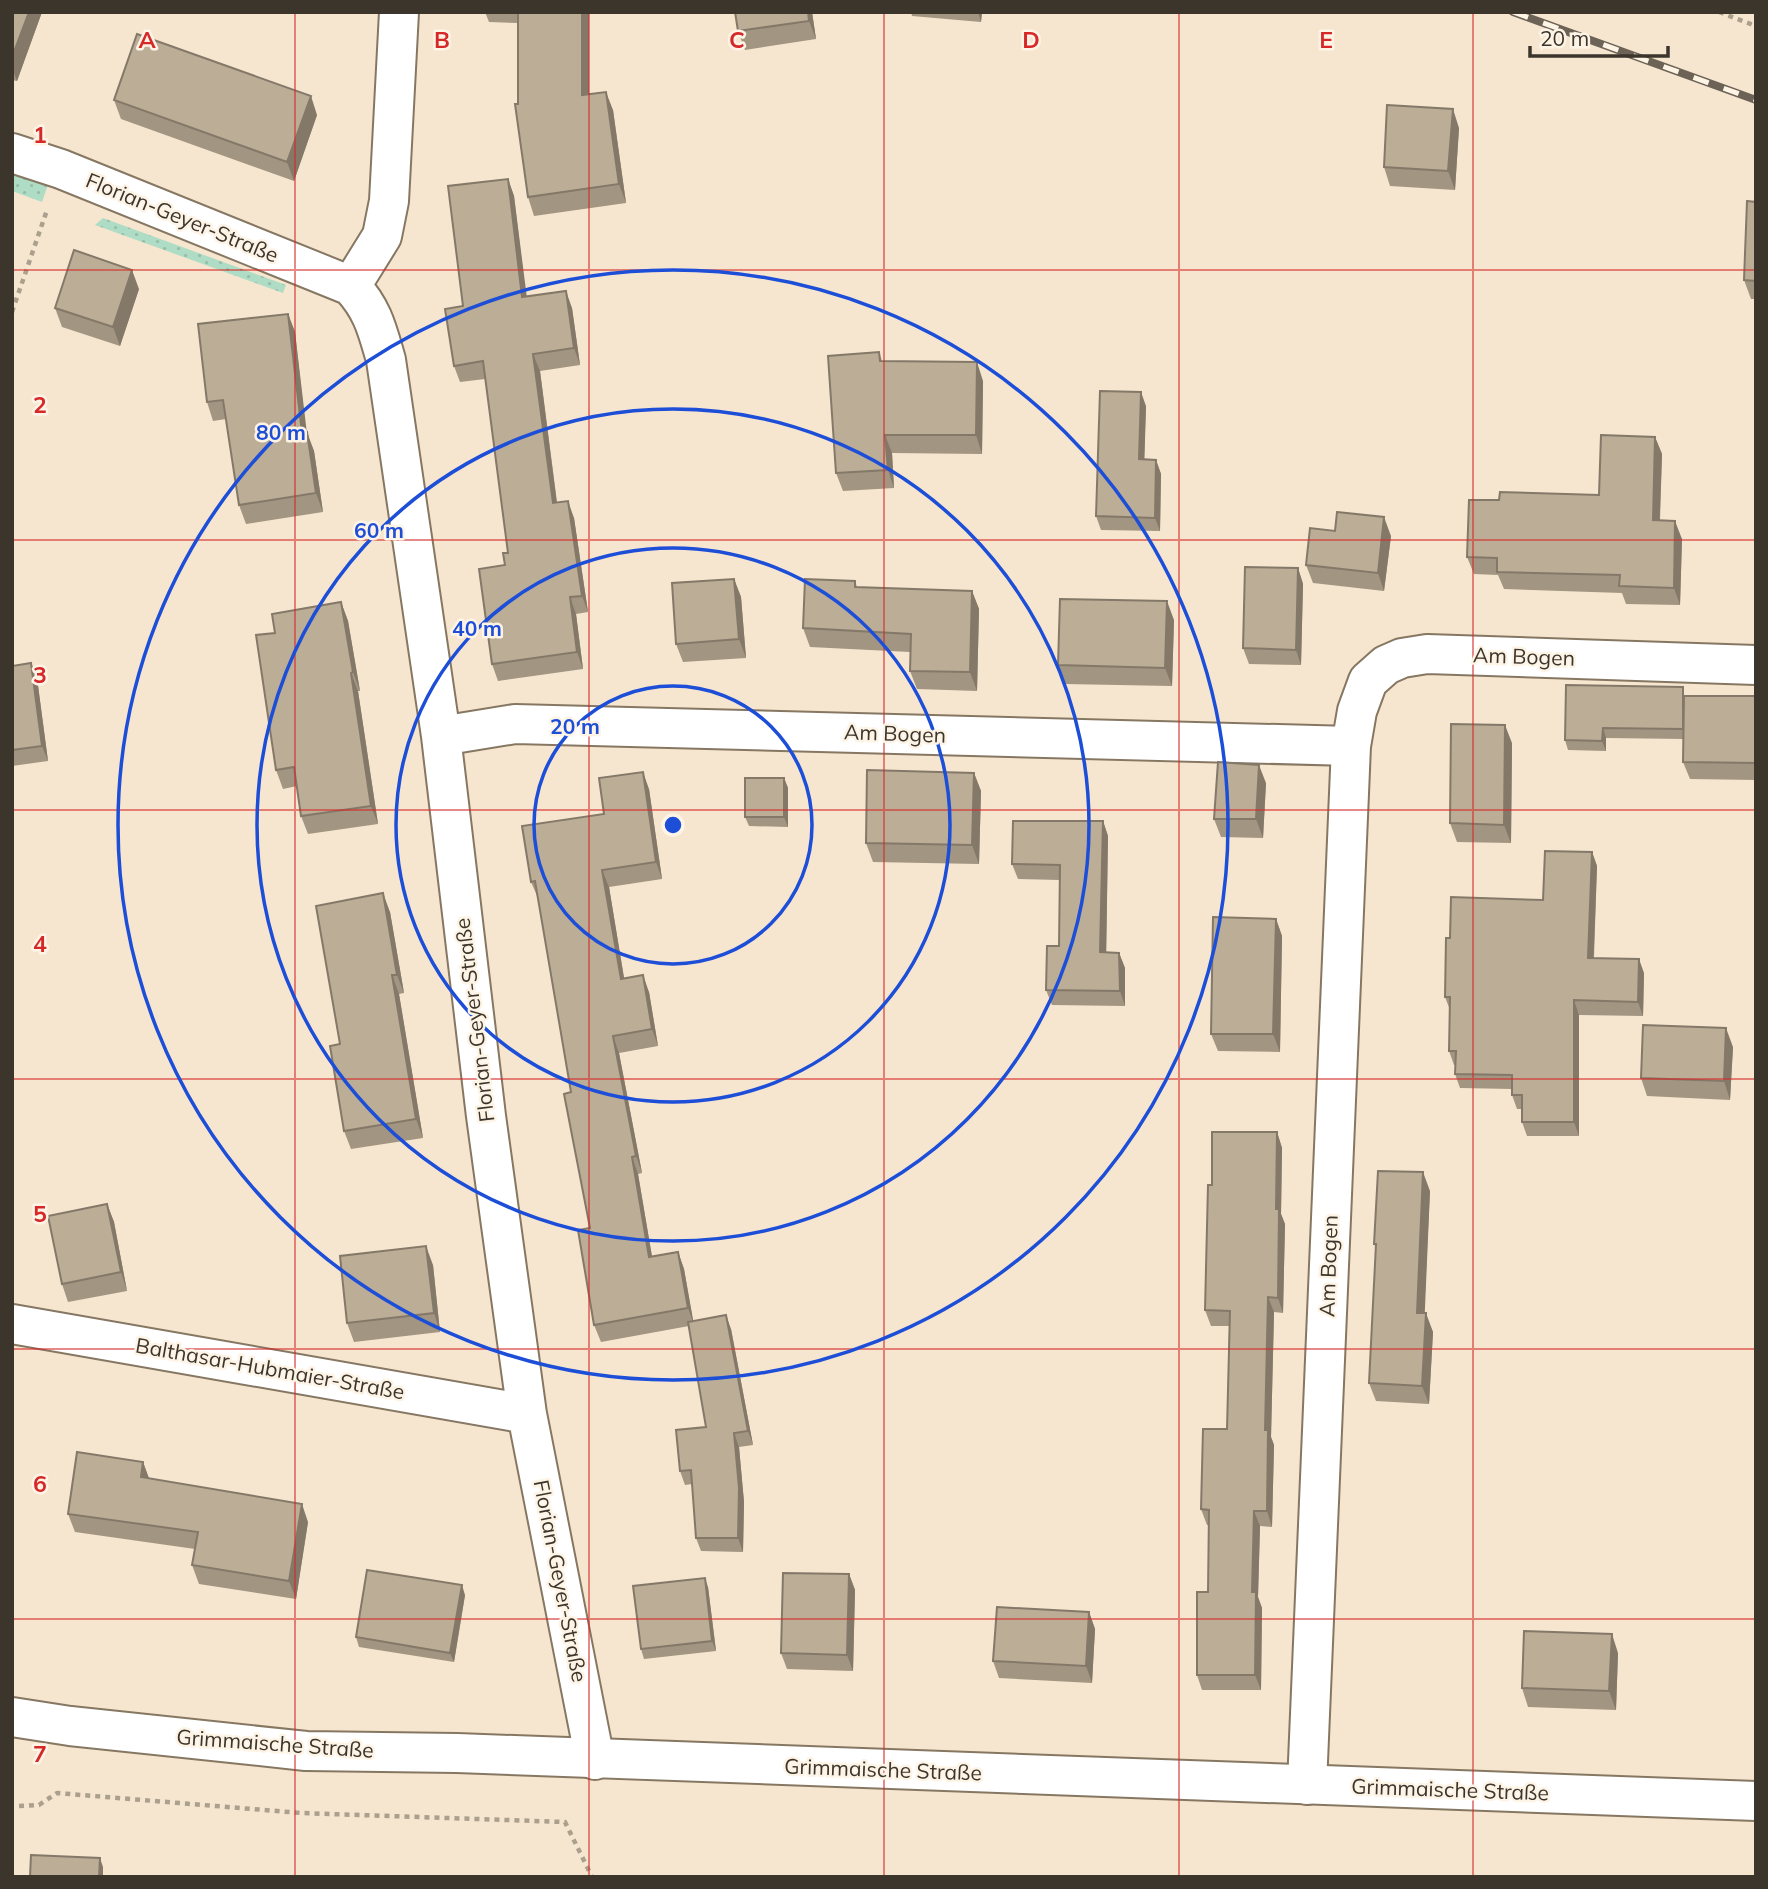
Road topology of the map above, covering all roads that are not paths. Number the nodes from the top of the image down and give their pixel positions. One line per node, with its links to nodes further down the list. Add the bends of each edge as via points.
1 (399, 12): 3 (street, via 389,201 382,236)
2 (12, 153): 3 (street, Florian-Geyer-Straße)
3 (351, 286): 5 (street, Florian-Geyer-Straße, via 375,320 386,360)
4 (1756, 664): 6 (street, Am Bogen, via 1427,654 1402,658 1368,681)
5 (441, 736): 6 (street, Am Bogen, via 515,724); 8 (street, Florian-Geyer-Straße)
6 (1351, 746): 11 (street, Am Bogen)
7 (12, 1324): 8 (street, Balthasar-Hubmaier-Straße)
8 (527, 1414): 10 (street, Florian-Geyer-Straße)
9 (12, 1717): 10 (street, Grimmaische Straße, via 306,1751)
10 (596, 1760): 11 (street, Grimmaische Straße)
11 (1307, 1785): 12 (street, Grimmaische Straße)
12 (1756, 1801)

